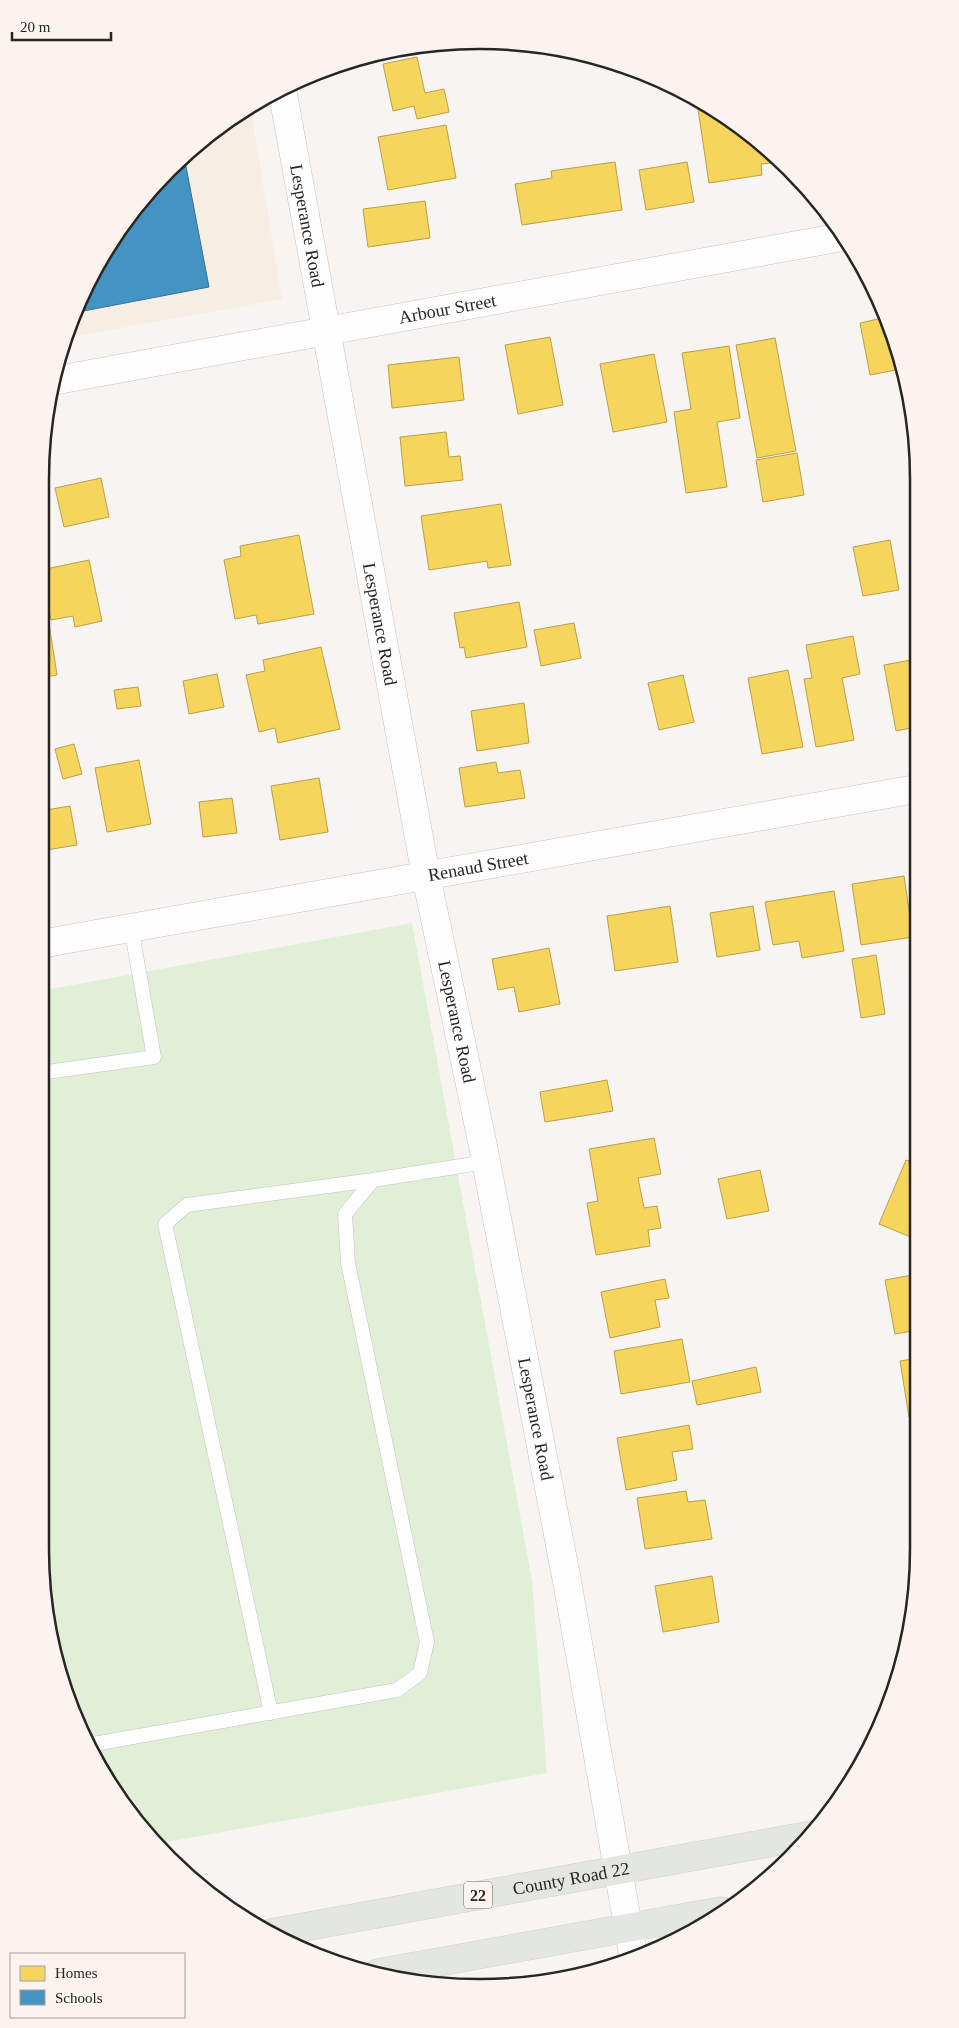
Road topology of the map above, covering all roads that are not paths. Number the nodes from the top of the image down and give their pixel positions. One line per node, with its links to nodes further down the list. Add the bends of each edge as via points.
1 (283, 96): 3 (main road, Lesperance Road)
2 (837, 238): 3 (main road, Arbour Street)
3 (326, 331): 4 (main road, Arbour Street); 6 (main road, Lesperance Road)
4 (60, 379)
5 (910, 790): 6 (main road, Renaud Street)
6 (426, 876): 7 (main road, Renaud Street); 10 (main road, Lesperance Road)
7 (131, 927): 8 (main road, Renaud Street); 9 (lane, via 154,1057)
8 (49, 942)
9 (49, 1071)
10 (486, 1162): 11 (lane); 15 (main road, Lesperance Road, via 568,1581)
11 (373, 1180): 12 (lane, via 345,1214 348,1263 427,1642 420,1673 396,1690); 12 (lane, via 186,1205 164,1224)
12 (271, 1713): 13 (lane)
13 (95, 1744)
14 (800, 1836): 15 (main road, County Road 22 / 22)
15 (619, 1869): 17 (main road, Lesperance Road); 18 (main road, County Road 22 / 22)
16 (709, 1913): 17 (main road)
17 (629, 1927): 19 (main road, Lesperance Road); 20 (main road)
18 (283, 1932)
19 (632, 1950)
20 (395, 1971)

